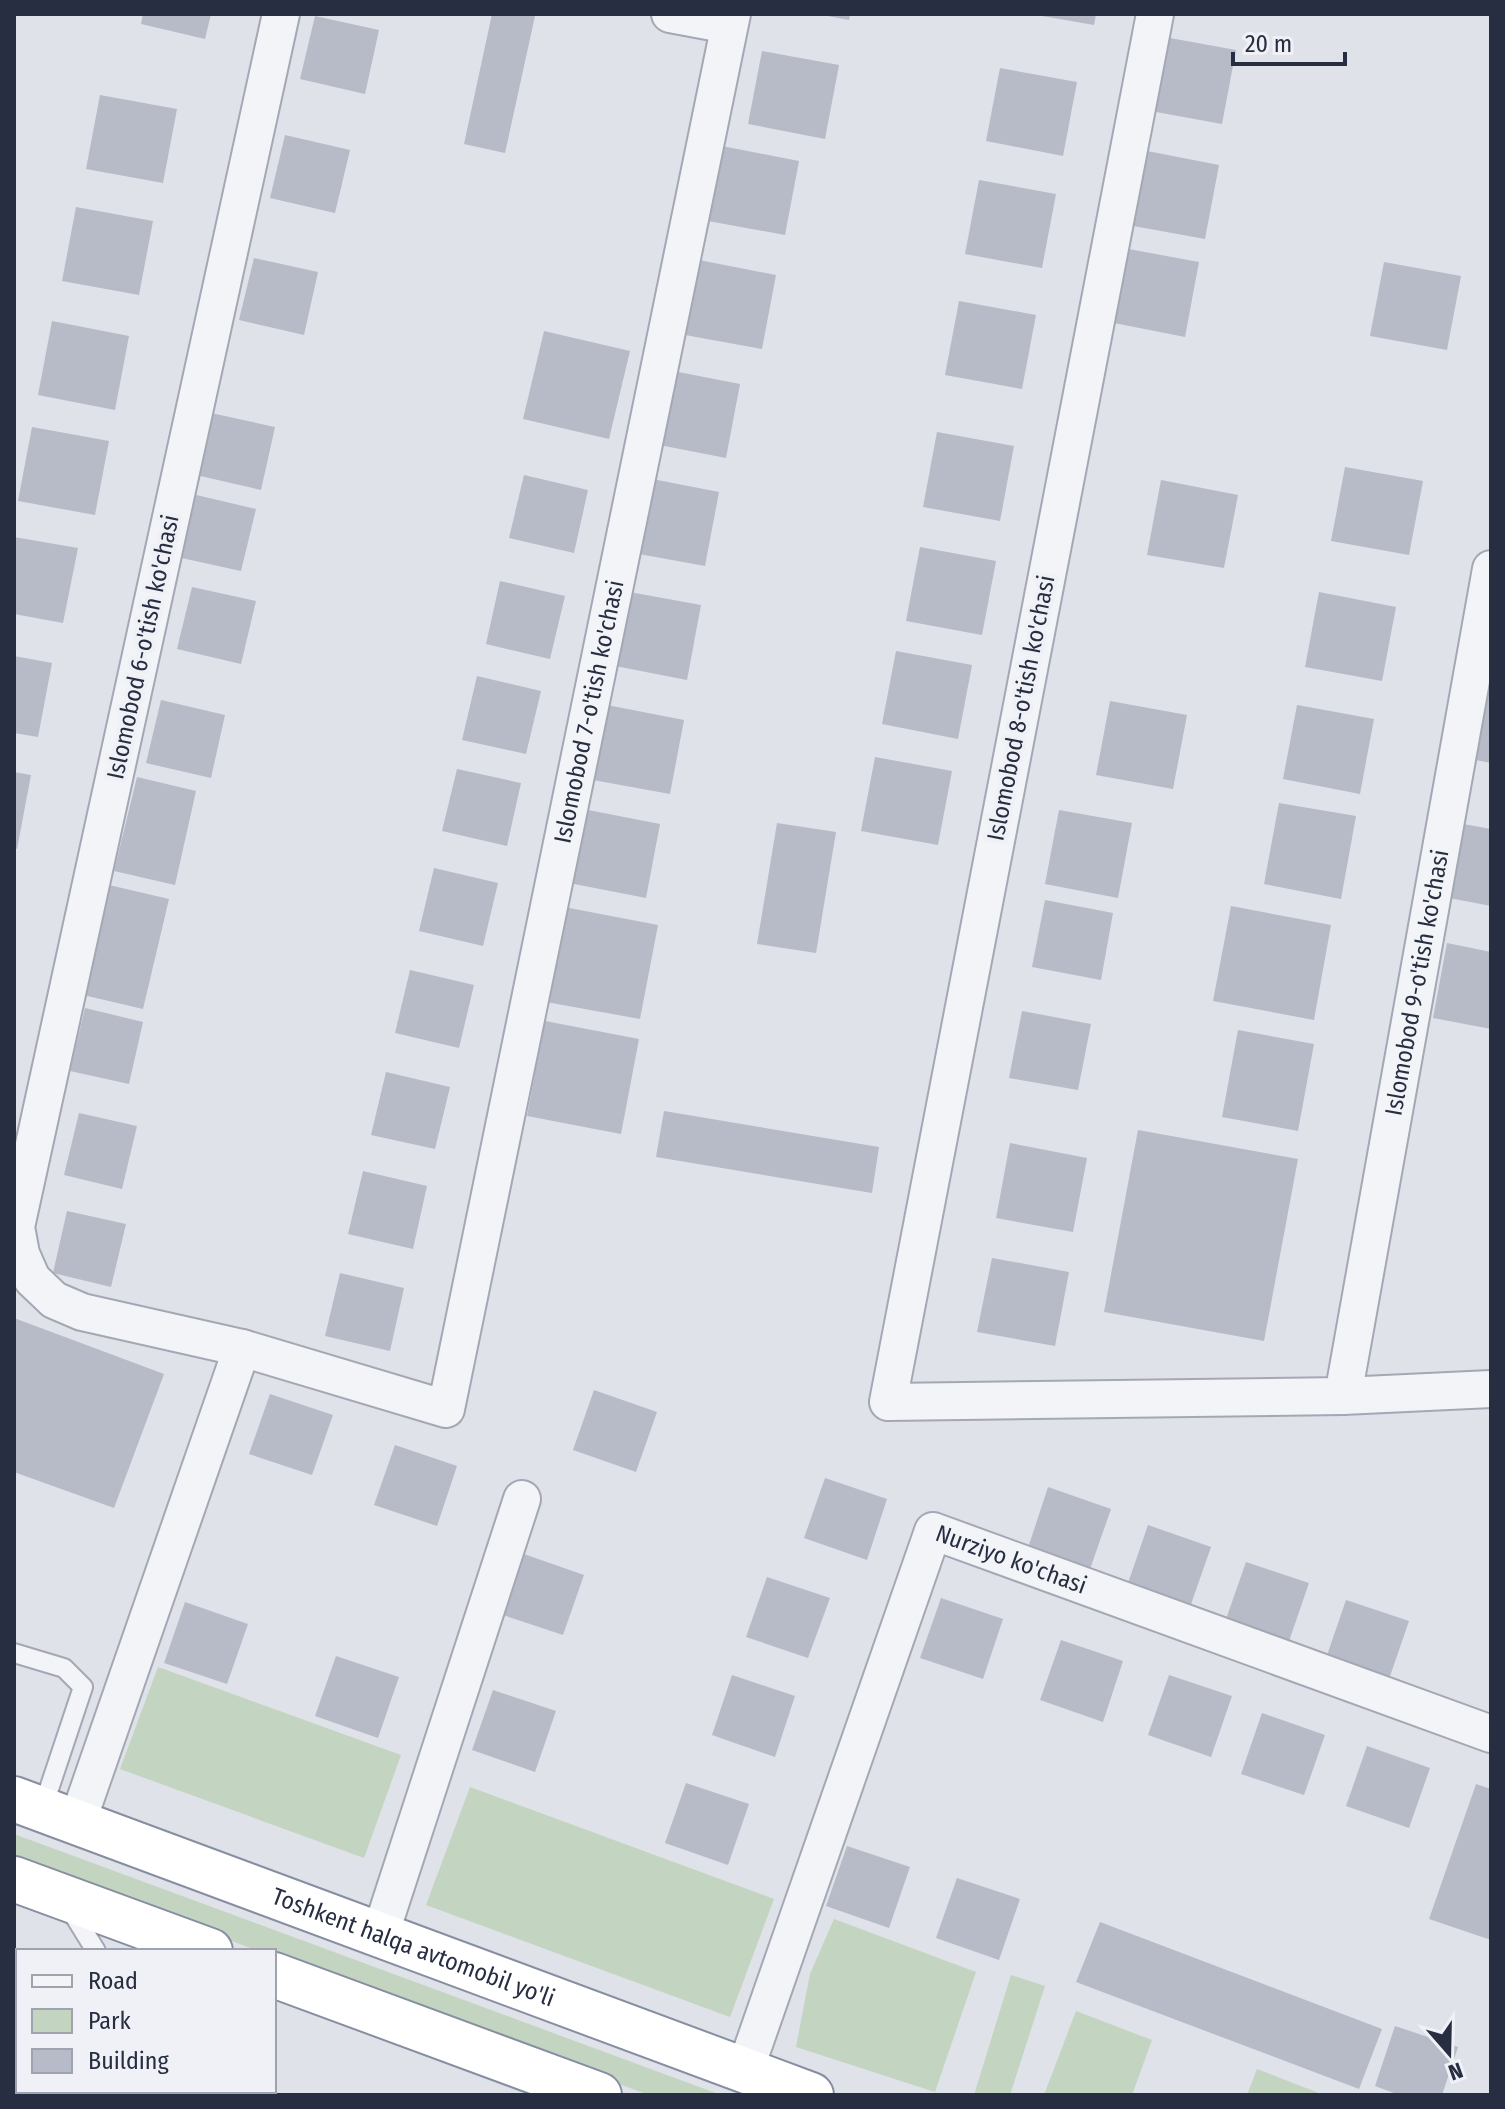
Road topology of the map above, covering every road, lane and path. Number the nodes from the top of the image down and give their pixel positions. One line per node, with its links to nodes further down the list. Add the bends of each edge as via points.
1 (281, 14): 6 (street, Islomobod 6-o'tish ko'chasi, via 16,1227 32,1279 54,1300 82,1312)
2 (670, 14): 4 (street)
3 (1155, 14): 8 (street, Islomobod 8-o'tish ko'chasi, via 888,1402)
4 (730, 20): 6 (street, Islomobod 7-o'tish ko'chasi, via 446,1409)
5 (1491, 569): 8 (street, Islomobod 9-o'tish ko'chasi)
6 (242, 1348): 12 (street)
7 (1491, 1389): 8 (street)
8 (1343, 1396)
9 (522, 1499): 15 (street)
10 (14, 1653): 12 (lane, via 64,1668 83,1687)
11 (1491, 1734): 19 (street, Nurziyo ko'chasi, via 933,1531)
12 (44, 1811): 15 (highway, Toshkent halqa avtomobil yo'li)
13 (14, 1879): 14 (highway)
14 (62, 1896): 16 (lane); 17 (highway)
15 (380, 1935): 19 (highway, Toshkent halqa avtomobil yo'li)
16 (95, 1949)
17 (205, 1949)
18 (276, 1976): 20 (highway)
19 (745, 2070): 21 (highway, Toshkent halqa avtomobil yo'li)
20 (599, 2095)
21 (811, 2095)

